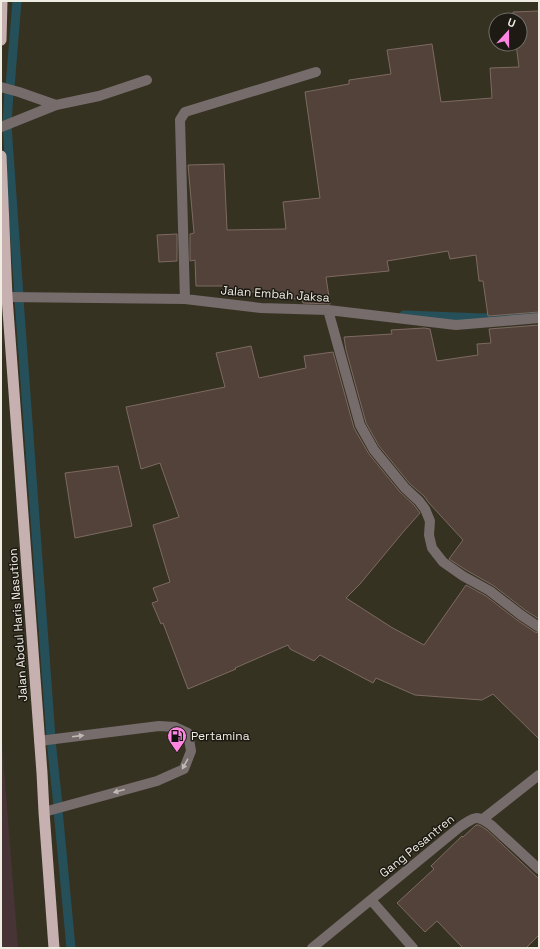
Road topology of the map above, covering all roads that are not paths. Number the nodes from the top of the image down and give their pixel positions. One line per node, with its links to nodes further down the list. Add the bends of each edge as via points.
1 (2, 1): 2 (highway)
2 (1, 40)
3 (316, 72): 10 (street, via 185,112 180,120)
4 (147, 80): 6 (street, via 99,96)
5 (1, 87): 6 (street)
6 (56, 105): 7 (street)
7 (1, 127)
8 (1, 156): 9 (highway, Jalan Abdul Haris Nasution)
9 (7, 297): 10 (street, Jalan Embah Jaksa); 14 (highway, Jalan Abdul Haris Nasution)
10 (185, 299): 11 (street, Jalan Embah Jaksa, via 261,308)
11 (328, 310): 12 (street, Jalan Embah Jaksa, via 456,325); 13 (street, via 360,425 374,450 425,509 430,521 429,535 432,548 448,566 490,591)
12 (539, 318)
13 (539, 626)
14 (39, 741): 16 (highway, Jalan Abdul Haris Nasution); 16 (street, one-way to 16, via 160,726 175,727 188,733 191,751 184,769 172,775)
15 (539, 775): 17 (street)
16 (44, 812): 20 (highway, Jalan Abdul Haris Nasution)
17 (483, 819): 18 (street); 19 (street, Gang Pesantren, via 476,817 461,826)
18 (539, 869)
19 (371, 900): 21 (street, Gang Pesantren); 22 (street)
20 (54, 948)
21 (312, 948)
22 (413, 948)

